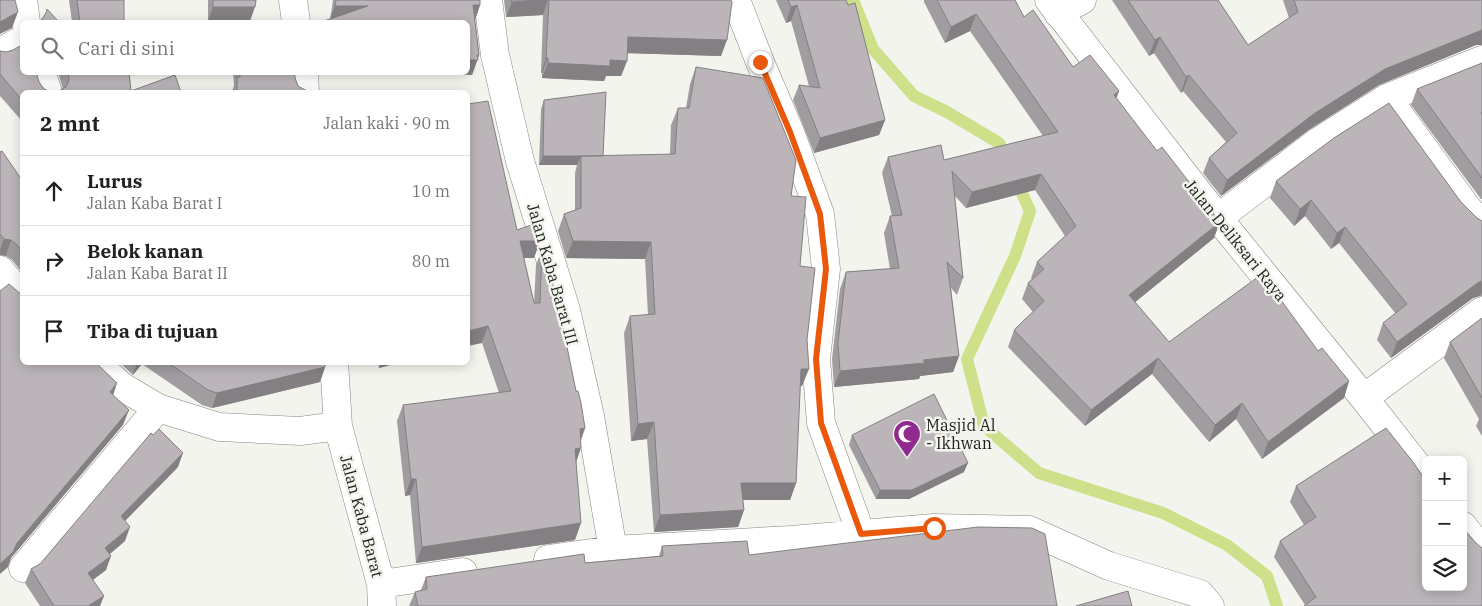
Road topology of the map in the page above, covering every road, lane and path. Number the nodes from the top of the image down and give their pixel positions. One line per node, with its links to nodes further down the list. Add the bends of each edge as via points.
1 (23, 0): 7 (street)
2 (293, 0): 8 (street)
3 (488, 0): 30 (street, Jalan Kaba Barat III, via 495,55 520,162 566,310 590,416)
4 (736, 0): 29 (street, via 820,214 826,269 816,359 821,423)
5 (1082, 0): 6 (street)
6 (1053, 7): 17 (street, Jalan Deliksari Raya)
7 (26, 20)
8 (296, 20)
9 (20, 41): 10 (street)
10 (0, 52)
11 (1482, 60): 16 (street)
12 (42, 75): 14 (street)
13 (304, 75): 15 (street)
14 (47, 90)
15 (306, 90)
16 (1387, 98): 17 (street, via 1319,141); 18 (street, via 1468,209)
17 (1218, 218): 24 (street, Jalan Deliksari Raya)
18 (1482, 223)
19 (0, 270): 20 (street)
20 (20, 291)
21 (1482, 311): 24 (street)
22 (98, 365): 25 (street, via 121,386)
23 (334, 365): 26 (street, Jalan Kaba Barat)
24 (1364, 398): 27 (street, Jalan Deliksari Raya)
25 (158, 408): 26 (street, via 219,427 300,431); 33 (street)
26 (338, 426): 35 (street, Jalan Kaba Barat)
27 (1422, 473)
28 (1467, 531): 31 (street)
29 (861, 534): 30 (street); 36 (street, via 934,528 1029,530 1109,566 1200,594)
30 (613, 550): 32 (street)
31 (1482, 550)
32 (526, 563)
33 (23, 568)
34 (487, 568): 35 (street)
35 (382, 595)
36 (1210, 606)

